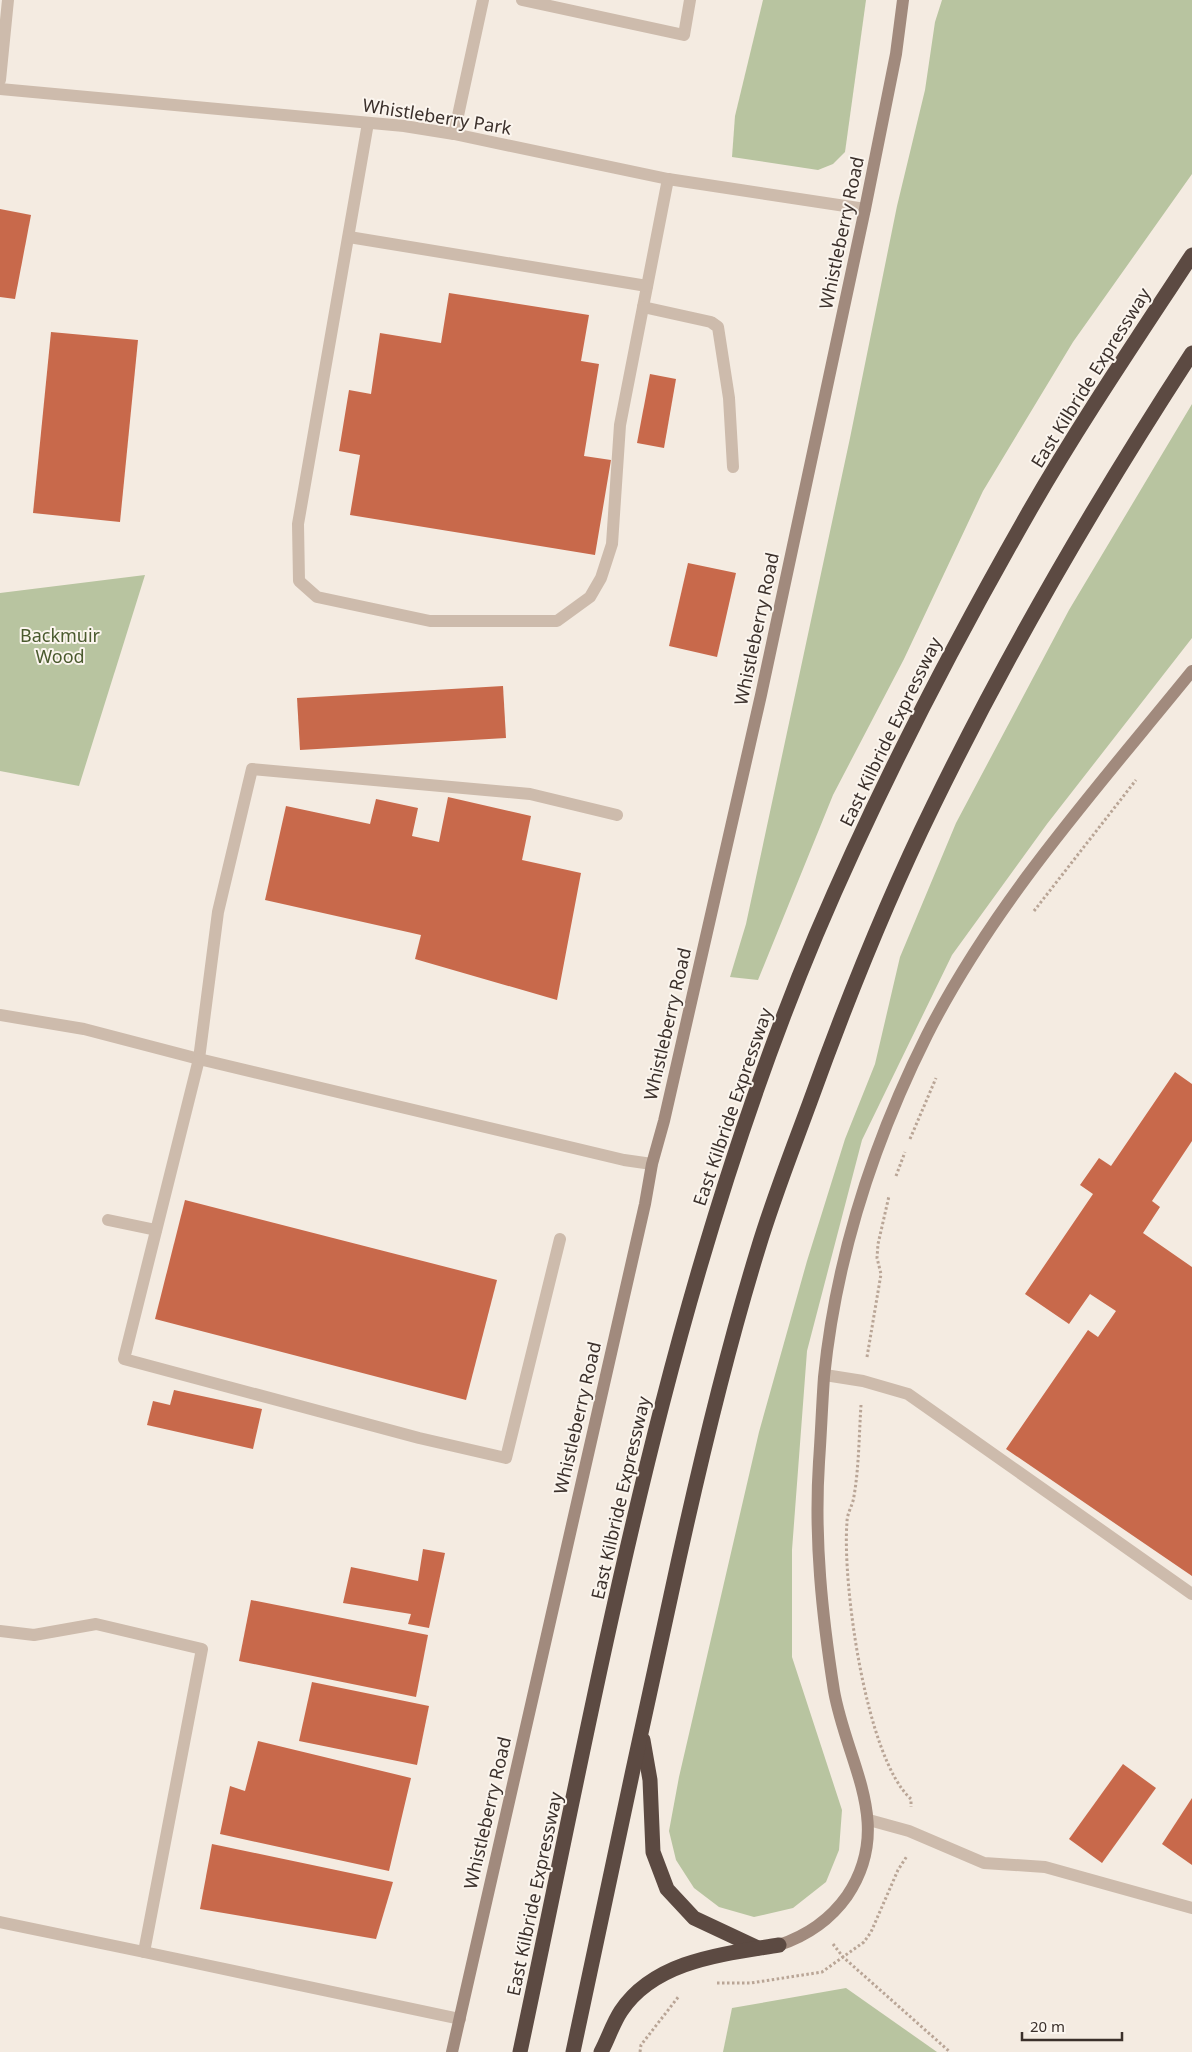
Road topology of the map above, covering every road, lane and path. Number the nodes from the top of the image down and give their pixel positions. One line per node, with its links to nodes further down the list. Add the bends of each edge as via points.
1 (8, 0): 6 (street)
2 (483, 0): 9 (street)
3 (522, 0): 4 (street, via 684,35)
4 (690, 0)
5 (903, 0): 11 (main road, Whistleberry Road, via 896,54)
6 (0, 80)
7 (0, 90): 8 (street, Whistleberry Park)
8 (368, 123): 9 (street, Whistleberry Park); 12 (street)
9 (454, 134): 10 (street, Whistleberry Park)
10 (668, 179): 11 (street, Whistleberry Park); 14 (street)
11 (865, 209): 22 (main road, Whistleberry Road, via 758,705)
12 (349, 236): 14 (street); 15 (street, via 298,524 299,581 317,597 430,622 557,621 590,596 601,578 612,544 620,425)
13 (1192, 255): 40 (highway, East Kilbride Expressway, via 1032,506 940,672 879,794 816,936 770,1055 709,1235 646,1464)
14 (647, 286): 15 (street)
15 (643, 307): 17 (street, via 711,322 718,327 729,398)
16 (1192, 353): 29 (highway, via 1089,517 974,722 930,810 856,982 759,1246 712,1412)
17 (733, 467)
18 (1192, 671): 26 (main road, via 1024,882 978,948 927,1035 883,1135 863,1191 846,1257)
19 (617, 815): 21 (street, via 530,794 252,768 218,912)
20 (0, 1015): 21 (street, via 84,1029)
21 (199, 1059): 22 (street); 24 (street)
22 (652, 1164): 38 (main road, Whistleberry Road, via 646,1204)
23 (108, 1220): 24 (street)
24 (156, 1230): 25 (street, via 124,1359 506,1458)
25 (560, 1239)
26 (824, 1375): 27 (street, via 863,1381 908,1394); 30 (main road, via 818,1473 822,1607 835,1696)
27 (1192, 1594)
28 (0, 1631): 35 (street, via 34,1635 96,1624 202,1649)
29 (641, 1732): 34 (highway, via 650,1780 653,1852 667,1889 694,1918); 41 (highway)
30 (869, 1820): 31 (street, via 909,1831 984,1863 1045,1866); 33 (main road, via 868,1849 863,1868 842,1903 818,1926)
31 (1192, 1908)
32 (0, 1922): 35 (street)
33 (779, 1945): 34 (highway)
34 (758, 1948): 42 (highway, via 687,1964 652,1978 620,2012)
35 (144, 1952): 38 (street)
36 (716, 1983): 44 (path, via 751,1982 822,1972 843,1957)
37 (683, 1991): 43 (path, via 641,2045)
38 (460, 2019): 39 (main road, Whistleberry Road)
39 (452, 2052)
40 (520, 2052)
41 (573, 2052)
42 (601, 2052)
43 (640, 2052)
44 (950, 2052)

